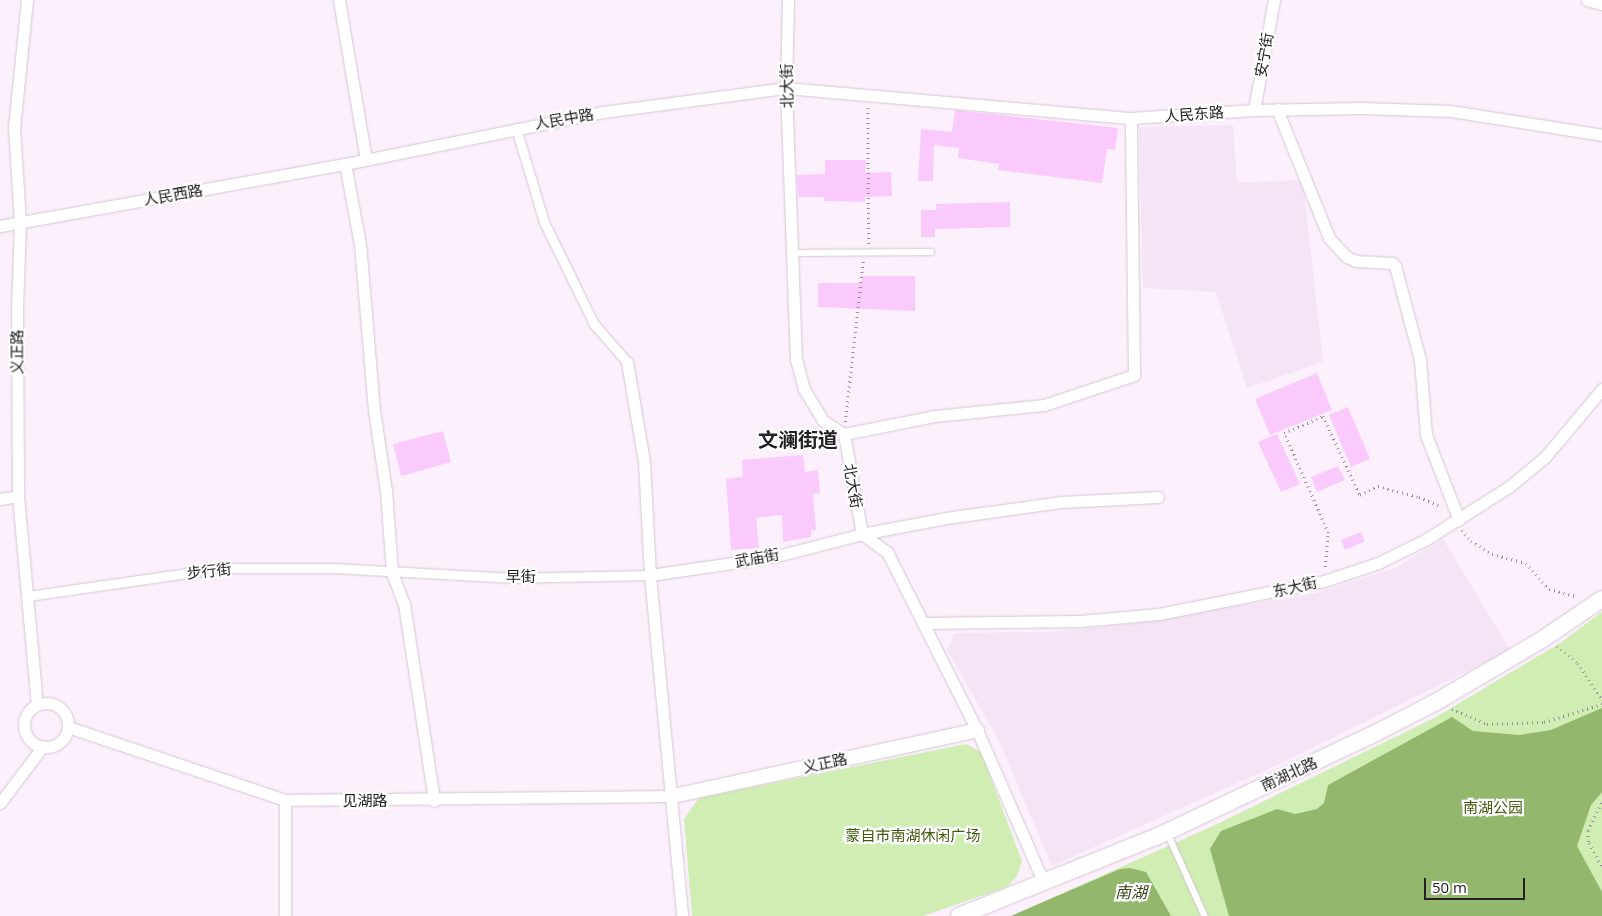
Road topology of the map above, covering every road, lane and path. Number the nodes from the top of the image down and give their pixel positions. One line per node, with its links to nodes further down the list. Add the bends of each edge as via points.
1 (27, 0): 16 (street, 义正路, via 14,126)
2 (339, 0): 14 (street)
3 (788, 0): 7 (street, 北大街)
4 (1274, 0): 10 (street, 安宁街)
5 (1587, 0): 6 (street)
6 (1602, 4)
7 (786, 88): 8 (street, 人民东路); 12 (street, 人民中路, via 603,112); 18 (street, 北大街)
8 (868, 95): 11 (street, 人民东路); 19 (path, via 870,237)
9 (1278, 109): 10 (street, 人民东路); 13 (street, 人民东路, via 1451,111); 27 (street, via 1330,238 1347,257 1356,261 1392,263 1395,266 1420,360 1428,443)
10 (1254, 110): 11 (street, 人民东路)
11 (1131, 118): 23 (street, via 1134,375 1044,405 935,416)
12 (516, 128): 14 (street, 人民中路); 21 (street, via 544,222 594,324)
13 (1602, 135)
14 (366, 159): 15 (street, 人民中路)
15 (345, 164): 16 (street, 人民西路); 29 (street, via 360,244)
16 (20, 222): 17 (street, 人民西路); 24 (street, 义正路)
17 (0, 226)
18 (794, 252): 19 (lane); 23 (street, 北大街, via 796,359 804,389 823,421)
19 (867, 252): 20 (lane); 23 (path, via 860,271)
20 (931, 252)
21 (627, 362): 30 (street, via 644,461)
22 (1602, 389): 27 (street, 东大街, via 1545,457 1510,486)
23 (844, 434): 28 (street, 北大街)
24 (18, 496): 26 (street); 32 (street, 义正路)
25 (1158, 497): 28 (street, 武庙街, via 1062,502 946,518)
26 (0, 499)
27 (1457, 521): 31 (street, 东大街, via 1378,563); 31 (path, via 1442,507 1378,486 1360,495 1322,416 1284,433 1328,533 1326,566); 33 (path, via 1471,541 1492,554 1526,563 1549,589)
28 (862, 534): 30 (street, 武庙街, via 773,557); 34 (street, via 887,552)
29 (392, 573): 30 (street, 早街, via 514,578); 32 (street, 步行街, via 334,568 222,568); 44 (street, via 404,604)
30 (650, 575): 42 (street)
31 (1318, 582): 34 (street, 东大街, via 1159,614 1080,621)
32 (28, 596): 38 (street, 义正路)
33 (1601, 600): 35 (main road, 南湖北路)
34 (923, 623): 40 (street)
35 (1546, 637): 36 (main road, 南湖北路); 37 (path, via 1578,663)
36 (1436, 702): 37 (path, via 1487,724 1544,722); 47 (main road, 南湖北路)
37 (1602, 702)
38 (37, 705): 39 (street, via 50,703 62,709); 41 (street, via 26,717 25,730 33,742)
39 (68, 726): 41 (street, via 58,744); 43 (street, 见湖路)
40 (977, 730): 42 (street, 义正路); 49 (street)
41 (43, 746): 45 (street)
42 (674, 796): 44 (street, 见湖路); 51 (street)
43 (285, 800): 44 (street, 见湖路); 50 (street)
44 (434, 801)
45 (0, 803)
46 (1602, 804): 48 (path, via 1588,831 1589,843)
47 (1167, 832): 49 (main road, 南湖北路); 53 (lane)
48 (1602, 866)
49 (1044, 882): 52 (main road, 南湖北路)
50 (285, 916)
51 (682, 916)
52 (959, 916)
53 (1205, 916)

